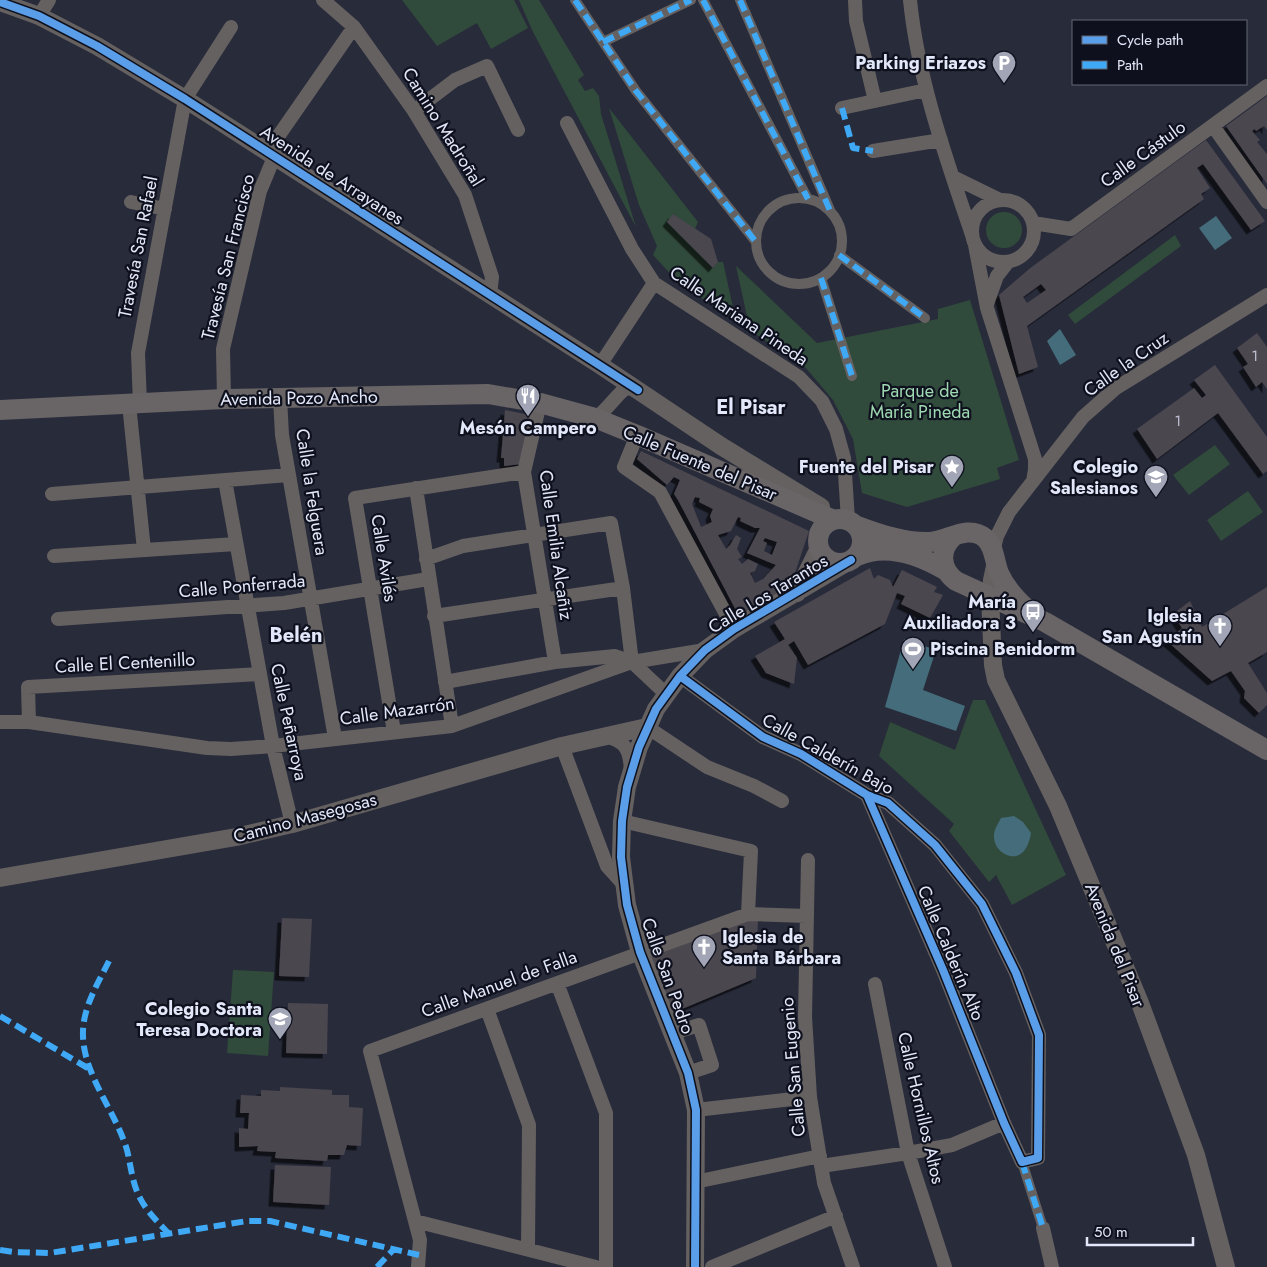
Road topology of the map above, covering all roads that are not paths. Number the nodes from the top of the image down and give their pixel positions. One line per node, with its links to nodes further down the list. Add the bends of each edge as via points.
1 (48, 0): 10 (street)
2 (323, 0): 12 (street, Camino Madroñal)
3 (575, 0): 13 (street)
4 (691, 0): 13 (street)
5 (703, 0): 27 (street)
6 (740, 0): 32 (street)
7 (855, 0): 17 (street, via 856,21)
8 (910, 0): 15 (street, via 913,35)
9 (0, 2): 10 (street, Avenida de Arrayanes)
10 (39, 16): 16 (street, Avenida de Arrayanes, via 97,46)
11 (231, 27): 16 (street)
12 (354, 27): 19 (street, Camino Madroñal); 25 (street, Travesía San Francisco)
13 (604, 42): 35 (street, via 636,90)
14 (1267, 86): 21 (street, Calle Cástulo)
15 (926, 90): 17 (street); 23 (street)
16 (185, 99): 25 (street, Avenida de Arrayanes); 31 (street, Travesía San Rafael)
17 (875, 101): 18 (street)
18 (842, 108)
19 (414, 111): 22 (street, via 454,80 487,66); 40 (street, Camino Madroñal, via 465,195 492,277)
20 (568, 123): 39 (street, Calle Mariana Pineda, via 632,249)
21 (1213, 126): 30 (street); 33 (street, Calle Cástulo, via 1071,229)
22 (518, 130)
23 (942, 140): 24 (street); 26 (street)
24 (873, 151)
25 (272, 153): 40 (street, Avenida de Arrayanes); 49 (street, Travesía San Francisco, via 223,349)
26 (952, 177): 28 (street); 34 (street)
27 (808, 199): 32 (street); 35 (street, via 795,198 772,208 763,217)
28 (998, 199): 33 (street, via 1016,202 1030,214); 34 (street, via 989,202 975,216)
29 (131, 202): 31 (street)
30 (1267, 202)
31 (165, 209): 51 (street, Travesía San Rafael, via 138,354)
32 (831, 213): 36 (street, via 839,226 842,241)
33 (1033, 223): 37 (street, via 1032,243 1026,252)
34 (973, 240): 37 (street, via 988,259); 42 (street)
35 (756, 242): 38 (street, via 761,260 772,275 796,284)
36 (839, 255): 38 (street); 43 (street)
37 (1008, 262): 42 (street, via 997,276)
38 (821, 278): 45 (street)
39 (654, 283): 44 (street); 63 (street, Calle Mariana Pineda, via 799,377 822,401 836,429 844,458)
40 (490, 295): 44 (street, Avenida de Arrayanes)
41 (1267, 295): 58 (street, Calle la Cruz, via 1116,388 1083,417)
42 (987, 308): 58 (street, via 1035,459)
43 (925, 318)
44 (600, 365): 46 (street, Avenida de Arrayanes)
45 (852, 376)
46 (638, 390): 47 (street, via 625,389); 63 (street, Avenida de Arrayanes)
47 (617, 397): 53 (street); 54 (street, via 615,411)
48 (280, 398): 49 (main road, Avenida Pozo Ancho); 50 (main road, Avenida Pozo Ancho, via 488,394); 56 (street, Calle la Felguera)
49 (224, 399): 51 (main road, Avenida Pozo Ancho)
50 (540, 403): 53 (main road, Avenida Pozo Ancho); 55 (street, Calle Emilia Alcañiz)
51 (135, 404): 52 (main road, Avenida Pozo Ancho); 59 (street, Travesía San Rafael)
52 (0, 410)
53 (595, 418): 54 (main road, Calle Fuente del Pisar)
54 (631, 432): 63 (main road, Calle Fuente del Pisar, via 805,508); 87 (street, via 624,467 660,492)
55 (524, 472): 60 (street, Calle Avilés); 65 (street, Calle Emilia Alcañiz)
56 (289, 475): 57 (street); 81 (street, Calle la Felguera)
57 (225, 480): 59 (street); 67 (street, Calle Peñarroya)
58 (1033, 482): 62 (street, Calle la Cruz)
59 (138, 487): 61 (street); 68 (street, Travesía San Rafael)
60 (416, 488): 71 (street); 77 (street, Calle Avilés, via 355,498)
61 (52, 494)
62 (1009, 512): 64 (street, Calle la Cruz); 72 (street, Calle la Cruz, via 997,536)
63 (836, 527): 66 (main road, via 911,541); 70 (main road, via 859,530 862,540); 70 (main road, via 824,556 832,562 842,563); 78 (street, Calle Los Tarantos)
64 (974, 533): 66 (main road, via 966,532); 72 (main road, via 986,540)
65 (535, 535): 71 (street, via 463,546); 76 (street, via 612,523); 80 (street, Calle Emilia Alcañiz)
66 (954, 537): 73 (main road, via 943,552)
67 (236, 544): 68 (street); 82 (street, Calle Peñarroya)
68 (144, 550): 69 (street)
69 (54, 556)
70 (854, 558): 73 (main road, via 875,550 892,551 918,557); 78 (street, Calle Los Tarantos)
71 (426, 559): 74 (street)
72 (993, 559): 75 (main road, via 988,574 982,580); 79 (street, Avenida del Pisar); 86 (main road, via 1012,594)
73 (945, 570): 75 (main road)
74 (428, 579): 77 (street, Calle Ponferrada); 84 (street)
75 (963, 584): 79 (main road); 88 (street, Avenida del Pisar, via 981,604)
76 (623, 588): 80 (street); 91 (street)
77 (370, 589): 81 (street, Calle Ponferrada); 100 (street, Calle Avilés)
78 (796, 594): 87 (street, Calle Los Tarantos)
79 (990, 596): 83 (main road); 88 (street, Avenida del Pisar)
80 (544, 598): 84 (street); 90 (street, Calle Emilia Alcañiz)
81 (311, 599): 82 (street, Calle Ponferrada); 102 (street, Calle la Felguera)
82 (248, 606): 85 (street, Calle Ponferrada); 92 (street, Calle Peñarroya)
83 (1010, 606): 86 (main road); 88 (street, Avenida del Pisar, via 999,611)
84 (434, 616): 94 (street)
85 (58, 619)
86 (1045, 622): 105 (main road)
87 (734, 629): 89 (street, Calle Los Tarantos)
88 (992, 638): 141 (street, Avenida del Pisar, via 994,672 1000,690 1058,806 1140,1003 1196,1155)
89 (705, 650): 91 (street, Calle Los Tarantos); 93 (street, Calle Los Tarantos)
90 (555, 662): 91 (street, Calle Mazarrón, via 615,656); 94 (street, Calle Mazarrón)
91 (632, 662): 95 (street); 98 (street, Calle Mazarrón)
92 (260, 674): 97 (street, Calle El Centenillo, via 28,687); 103 (street, Calle Peñarroya)
93 (680, 676): 95 (street, Calle San Pedro); 107 (street, Calle Calderín Bajo, via 763,737 801,754)
94 (445, 682): 98 (street)
95 (666, 694): 99 (street, Calle San Pedro)
96 (0, 722): 97 (street, Calle Mazarrón)
97 (30, 722): 103 (street, Calle Mazarrón, via 207,748)
98 (452, 726): 100 (street, Calle Mazarrón)
99 (647, 727): 101 (street, Camino Masegosas); 106 (street, Calle San Pedro); 108 (street, via 707,768)
100 (394, 732): 102 (street, Calle Mazarrón)
101 (605, 736): 104 (street, Camino Masegosas); 106 (street, via 617,739 627,750)
102 (336, 738): 103 (street, Calle Mazarrón)
103 (273, 746): 110 (street, Calle Peñarroya)
104 (562, 746): 110 (street, Camino Masegosas); 113 (street, via 607,866)
105 (1267, 750)
106 (631, 772): 109 (street, Calle San Pedro)
107 (867, 794): 124 (street, Calle Calderín Alto, via 943,970); 127 (street, Calle Calderín Bajo, via 888,803 935,844 982,904 1016,973 1039,1034 1038,1158)
108 (782, 801)
109 (622, 822): 113 (street, Calle San Pedro, via 621,857); 114 (street, via 751,852)
110 (292, 824): 112 (street, Camino Masegosas, via 177,848)
111 (808, 860): 115 (street, Calle San Eugenio)
112 (0, 878)
113 (625, 886): 116 (street, Calle San Pedro)
114 (748, 914): 115 (street); 116 (street, Calle Manuel de Falla)
115 (807, 916): 122 (street, Calle San Eugenio, via 805,1017)
116 (640, 952): 117 (street, Calle Manuel de Falla); 120 (street, Calle San Pedro)
117 (557, 983): 119 (street, Calle Manuel de Falla); 135 (street, via 606,1113)
118 (875, 984): 125 (street, Calle Hornillos Altos)
119 (487, 1009): 130 (street, Calle Manuel de Falla, via 370,1051); 132 (street, via 529,1125)
120 (672, 1033): 121 (street, Calle San Pedro); 121 (street, Calle San Pedro, via 699,1025 712,1065)
121 (688, 1072): 123 (street, Calle San Pedro)
122 (810, 1097): 123 (street); 126 (street, Calle San Eugenio)
123 (696, 1110): 128 (street, Calle San Pedro)
124 (1004, 1123): 125 (street, via 952,1145); 127 (street, Calle Calderín Alto)
125 (908, 1153): 126 (street); 139 (street, Calle Hornillos Altos)
126 (821, 1161): 128 (street); 129 (street, Calle San Eugenio, via 824,1183)
127 (1022, 1162): 131 (street)
128 (696, 1182): 136 (street, Calle San Pedro)
129 (836, 1216): 137 (street); 138 (street, Calle San Eugenio)
130 (415, 1221): 132 (street); 133 (street, via 420,1240)
131 (1043, 1228): 140 (street)
132 (528, 1250): 134 (street)
133 (418, 1267)
134 (596, 1267)
135 (606, 1267)
136 (695, 1267)
137 (712, 1267)
138 (853, 1267)
139 (945, 1267)
140 (1052, 1267)
141 (1226, 1267)

